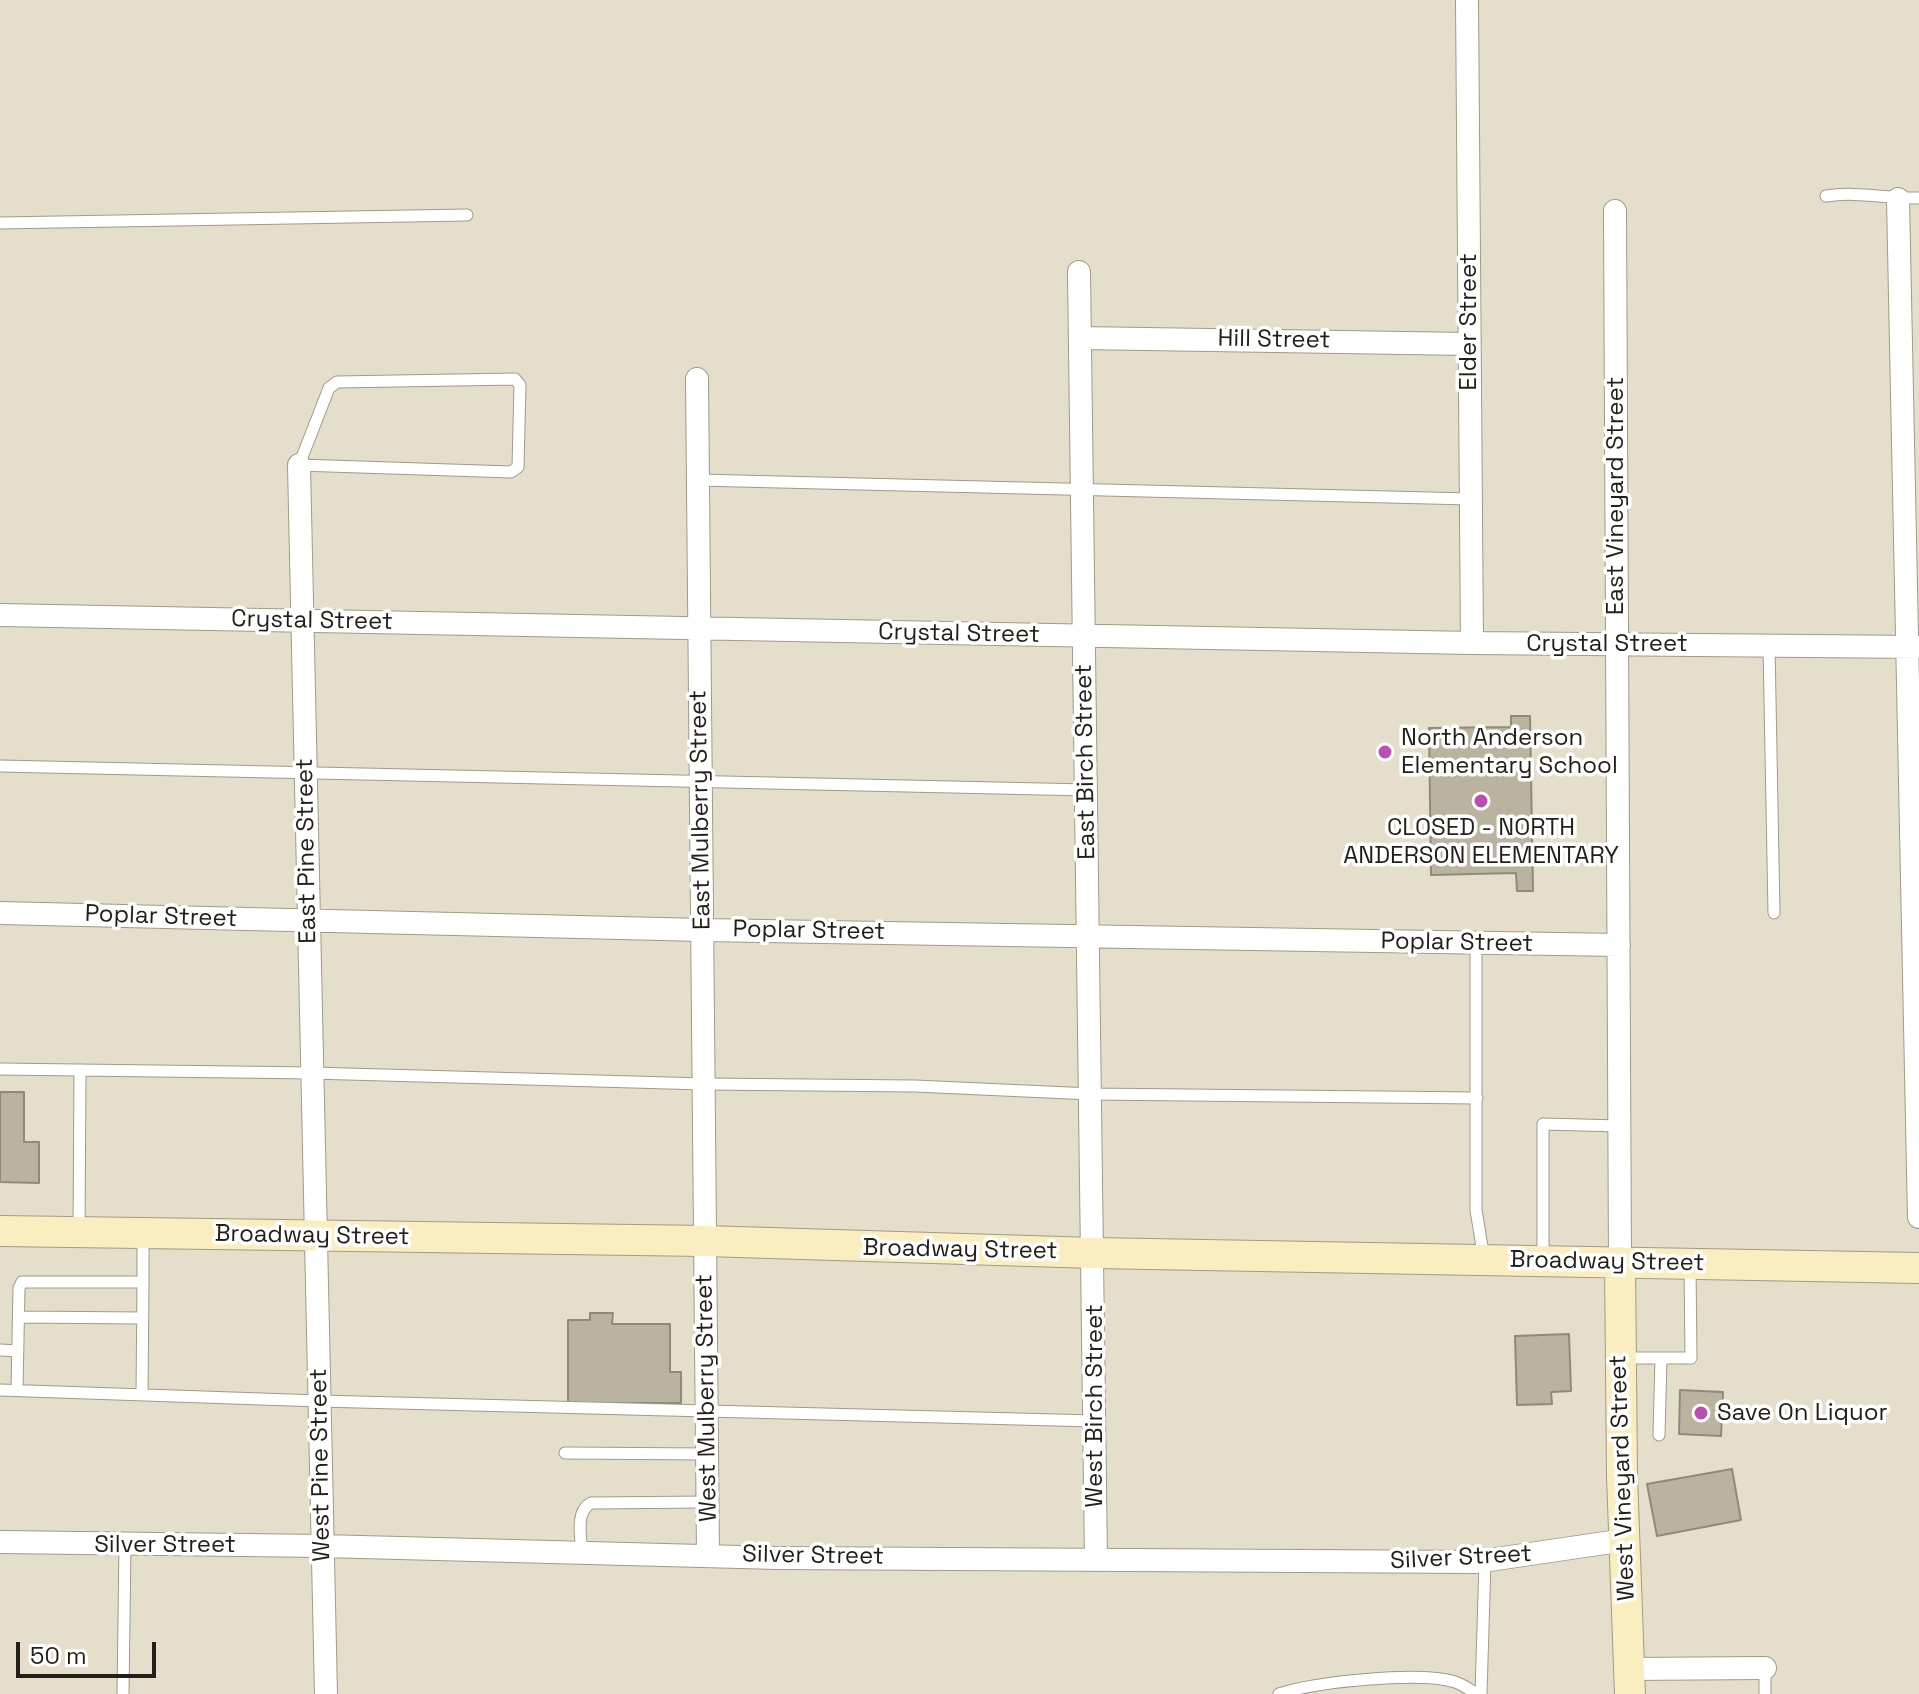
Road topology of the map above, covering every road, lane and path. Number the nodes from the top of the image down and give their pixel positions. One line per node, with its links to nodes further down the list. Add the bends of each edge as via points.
1 (1467, 0): 9 (street, Elder Street)
2 (1826, 196): 3 (lane, via 1869,193)
3 (1908, 198): 22 (street)
4 (1615, 211): 20 (street, East Vineyard Street)
5 (467, 215): 6 (lane)
6 (0, 223)
7 (1079, 272): 8 (street, East Birch Street)
8 (1080, 338): 9 (street, Hill Street); 13 (street, East Birch Street)
9 (1469, 344): 14 (street, Elder Street)
10 (697, 379): 12 (street, East Mulberry Street)
11 (299, 465): 11 (lane, via 329,388 337,382 515,379 520,385 518,467 511,472); 16 (street, East Pine Street)
12 (698, 480): 13 (lane); 17 (street, East Mulberry Street)
13 (1082, 488): 14 (lane); 18 (street, East Birch Street)
14 (1470, 499): 19 (street, Elder Street)
15 (0, 615): 16 (street, Crystal Street)
16 (303, 621): 17 (street, Crystal Street); 24 (street, East Pine Street)
17 (699, 629): 18 (street, Crystal Street); 25 (street, East Mulberry Street)
18 (1084, 636): 19 (street, Crystal Street); 26 (street, East Birch Street)
19 (1472, 643): 20 (street, Crystal Street)
20 (1617, 645): 21 (street, Crystal Street); 33 (street, East Vineyard Street)
21 (1769, 645): 22 (street, Crystal Street); 28 (lane)
22 (1913, 646): 40 (street)
23 (0, 766): 24 (lane)
24 (306, 772): 25 (lane); 29 (street, East Pine Street)
25 (701, 782): 26 (lane); 30 (street, East Mulberry Street)
26 (1087, 790): 31 (street, East Birch Street)
27 (0, 913): 29 (street, Poplar Street)
28 (1774, 913)
29 (308, 921): 30 (street, Poplar Street); 36 (street, East Pine Street)
30 (702, 930): 31 (street, Poplar Street); 37 (street, East Mulberry Street)
31 (1089, 936): 32 (street, Poplar Street); 38 (street, East Birch Street)
32 (1476, 943): 33 (street, Poplar Street); 39 (lane)
33 (1619, 945): 41 (street, East Vineyard Street)
34 (0, 1069): 35 (lane)
35 (80, 1070): 36 (lane); 44 (lane)
36 (312, 1073): 37 (lane); 46 (street, East Pine Street)
37 (704, 1084): 38 (lane); 47 (street, East Mulberry Street)
38 (1091, 1094): 39 (lane); 48 (street, East Birch Street)
39 (1477, 1098): 49 (lane, via 1476,1210)
40 (1918, 1099): 42 (street)
41 (1620, 1126): 50 (lane, via 1543,1124); 51 (street, East Vineyard Street)
42 (1919, 1217)
43 (0, 1231): 44 (main road, Broadway Street)
44 (79, 1232): 45 (main road, Broadway Street)
45 (143, 1233): 46 (main road, Broadway Street); 54 (lane)
46 (315, 1236): 47 (main road, Broadway Street); 64 (street, West Pine Street)
47 (705, 1241): 48 (main road, Broadway Street); 65 (street, West Mulberry Street)
48 (1094, 1253): 49 (main road, Broadway Street); 66 (street, West Birch Street)
49 (1484, 1259): 50 (main road, Broadway Street)
50 (1543, 1260): 51 (main road, Broadway Street)
51 (1620, 1262): 52 (main road, Broadway Street); 59 (main road, West Vineyard Street)
52 (1690, 1264): 53 (main road, Broadway Street); 60 (lane, via 1691,1358)
53 (1919, 1268)
54 (143, 1282): 55 (lane, via 28,1280 19,1288); 56 (lane)
55 (19, 1317): 56 (lane); 58 (lane)
56 (142, 1318): 63 (lane)
57 (0, 1350): 58 (lane)
58 (18, 1351): 62 (lane)
59 (1620, 1358): 60 (lane); 71 (main road, West Vineyard Street)
60 (1661, 1358): 67 (lane)
61 (0, 1390): 62 (lane)
62 (17, 1390): 63 (lane)
63 (142, 1395): 64 (lane)
64 (319, 1401): 65 (lane); 74 (street, West Pine Street)
65 (707, 1410): 66 (lane); 69 (street, West Mulberry Street)
66 (1095, 1421): 77 (street, West Birch Street)
67 (1659, 1435)
68 (565, 1453): 69 (lane)
69 (707, 1454): 70 (street, West Mulberry Street)
70 (708, 1502): 75 (lane, via 585,1505); 76 (street, West Mulberry Street)
71 (1625, 1540): 78 (street, Silver Street); 80 (main road, West Vineyard Street)
72 (0, 1542): 73 (street, Silver Street)
73 (125, 1545): 74 (street, Silver Street); 81 (lane)
74 (323, 1546): 75 (street, Silver Street); 82 (street, West Pine Street)
75 (582, 1553): 76 (street, Silver Street)
76 (708, 1554): 77 (street, Silver Street)
77 (1096, 1560): 78 (street, Silver Street)
78 (1485, 1561): 84 (lane)
79 (1765, 1668): 80 (street); 85 (lane)
80 (1630, 1682)
81 (123, 1694)
82 (326, 1694)
83 (1279, 1694): 84 (lane, via 1412,1676 1456,1682)
84 (1479, 1694)
85 (1765, 1694)

